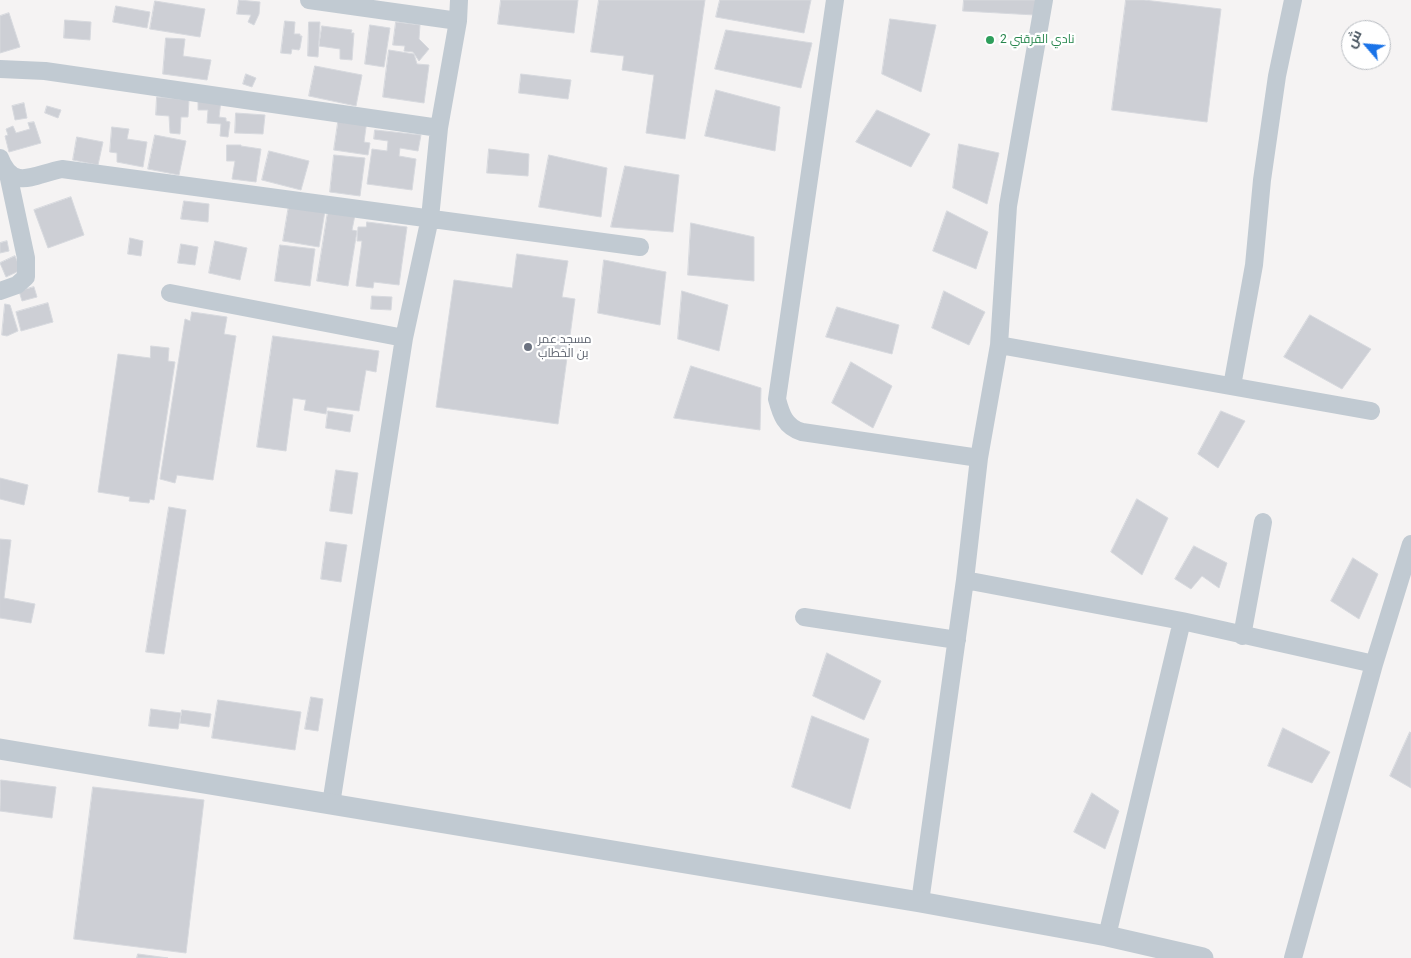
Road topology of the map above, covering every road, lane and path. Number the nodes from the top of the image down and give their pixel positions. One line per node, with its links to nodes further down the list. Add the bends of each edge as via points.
1 (309, 0): 6 (street)
2 (459, 0): 6 (street)
3 (835, 0): 19 (street, via 777,399 779,408 787,423 802,432)
4 (1044, 0): 16 (street, via 1008,206)
5 (1293, 0): 17 (street, via 1277,76 1254,266)
6 (458, 21): 8 (street)
7 (0, 70): 8 (street, via 45,71)
8 (439, 128): 11 (street)
9 (0, 158): 10 (street)
10 (6, 185): 11 (street, via 16,178 62,169); 13 (street, via 26,258 26,277 17,285)
11 (430, 218): 12 (street); 15 (street)
12 (640, 247)
13 (0, 291)
14 (170, 294): 15 (street)
15 (404, 338): 29 (street)
16 (999, 345): 17 (street); 19 (street)
17 (1232, 386): 18 (street)
18 (1371, 411)
19 (979, 458): 22 (street)
20 (1263, 522): 25 (street)
21 (1411, 544): 27 (street)
22 (965, 580): 24 (street); 26 (street)
23 (804, 617): 26 (street)
24 (1182, 621): 25 (street); 31 (street)
25 (1242, 636): 27 (street)
26 (956, 640): 30 (street)
27 (1374, 664): 33 (street)
28 (0, 750): 29 (street)
29 (331, 804): 30 (street)
30 (920, 902): 31 (street)
31 (1107, 936): 32 (street)
32 (1196, 957)
33 (1293, 958)

